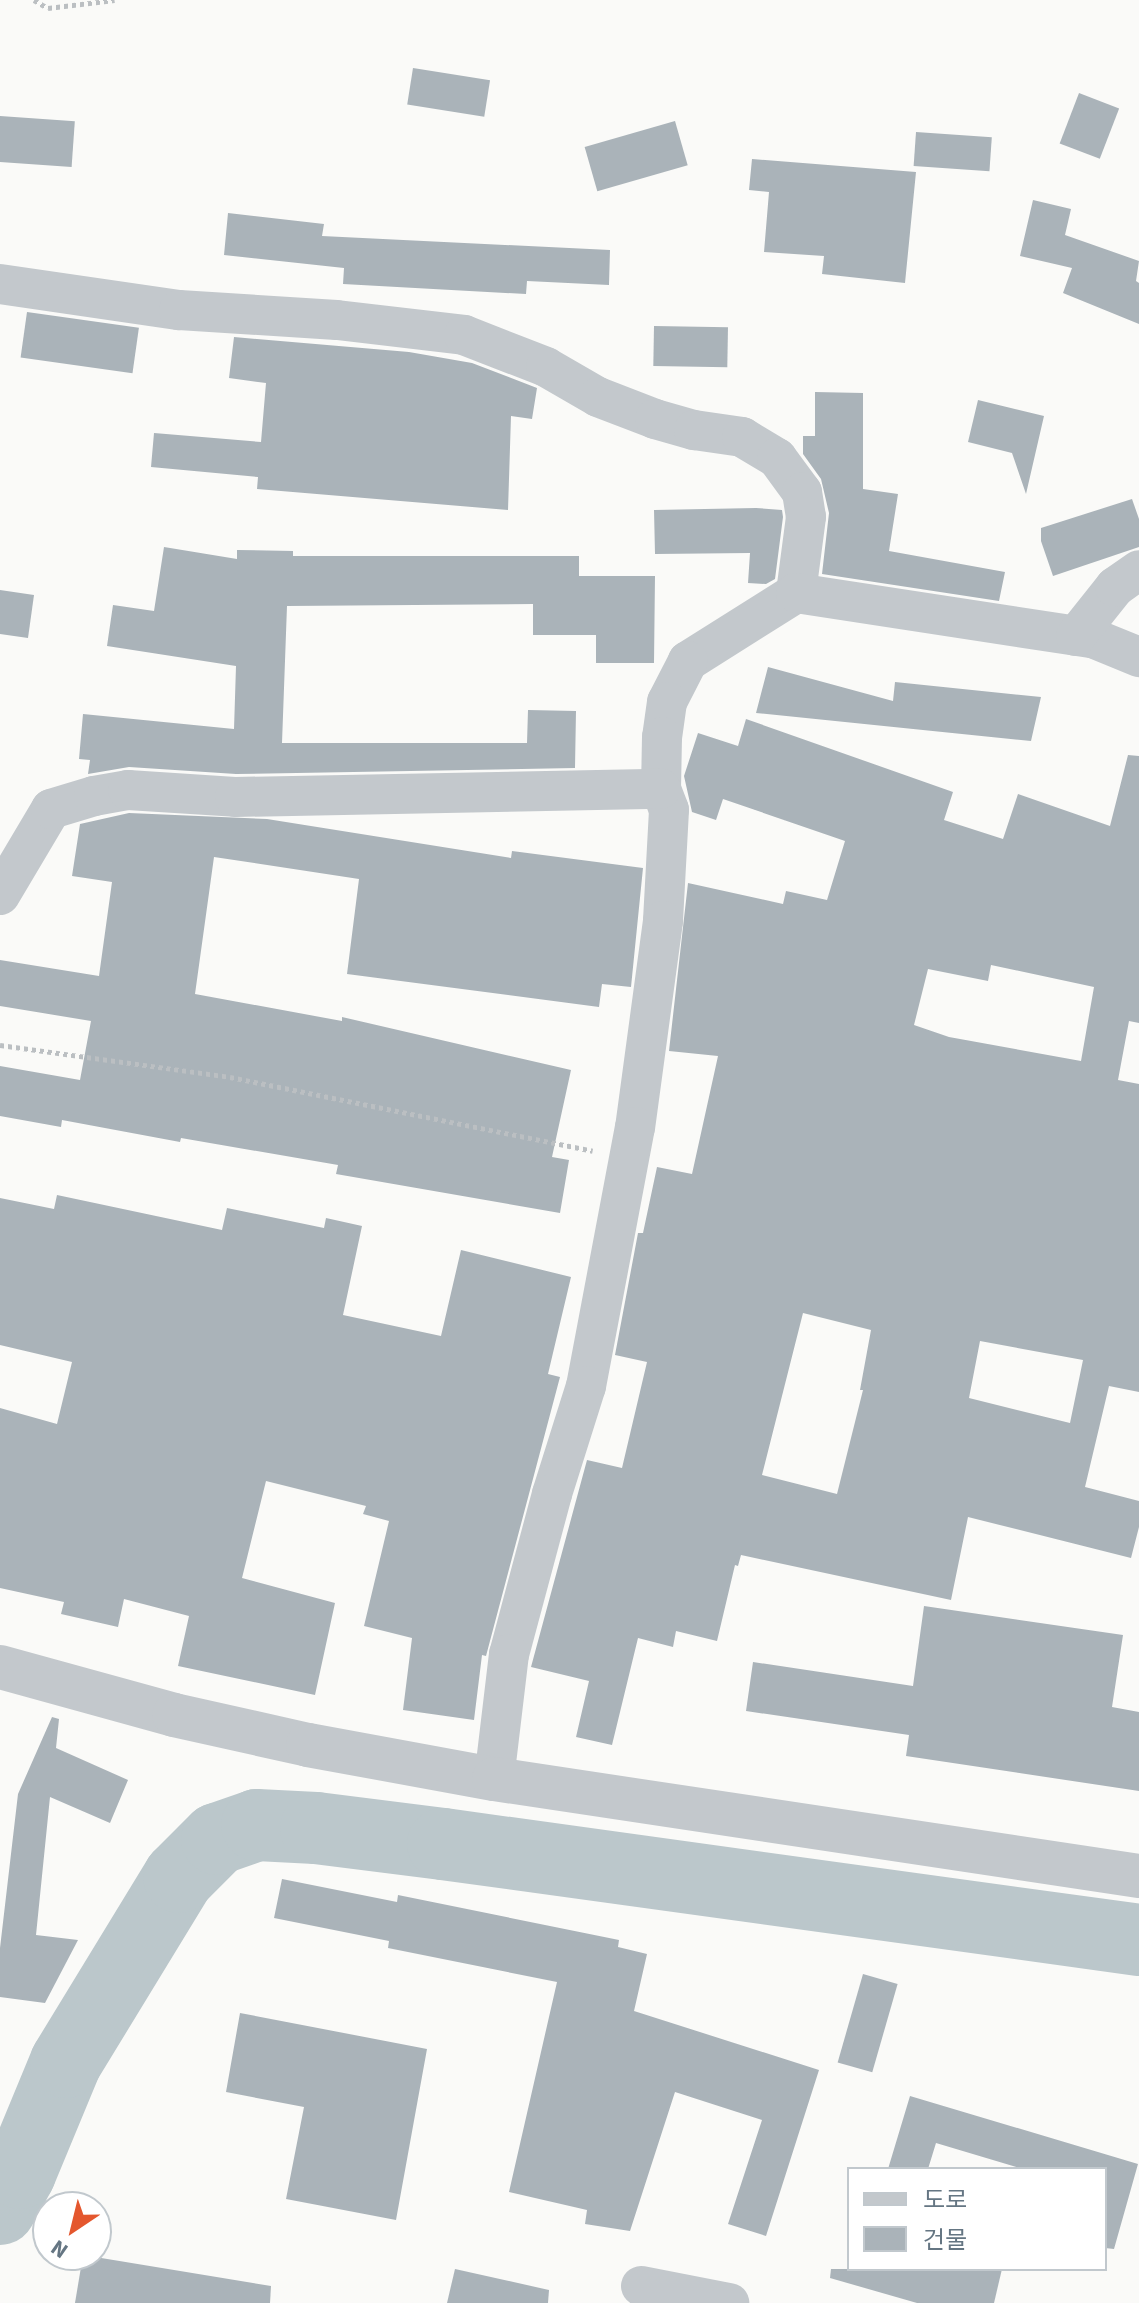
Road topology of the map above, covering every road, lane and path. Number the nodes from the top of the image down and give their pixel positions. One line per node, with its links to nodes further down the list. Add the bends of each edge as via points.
1 (34, 0): 2 (path, via 48,8)
2 (115, 0)
3 (0, 284): 5 (street, via 179,310 464,335 655,419 742,437 777,458 802,492 806,517)
4 (1139, 570): 6 (street, via 1115,587)
5 (796, 593): 6 (street); 8 (street, via 688,661 667,702)
6 (1076, 636): 7 (street)
7 (1139, 657)
8 (661, 789): 9 (street, via 235,797 143,790 94,796 51,809); 11 (street, via 669,810 663,921)
9 (0, 895)
10 (0, 1045): 11 (path, via 230,1077)
11 (629, 1158): 13 (street, via 586,1386 509,1654)
12 (0, 1667): 13 (street, via 174,1715)
13 (494, 1779): 14 (street)
14 (1139, 1876)
15 (641, 2286): 16 (street)
16 (729, 2303)

